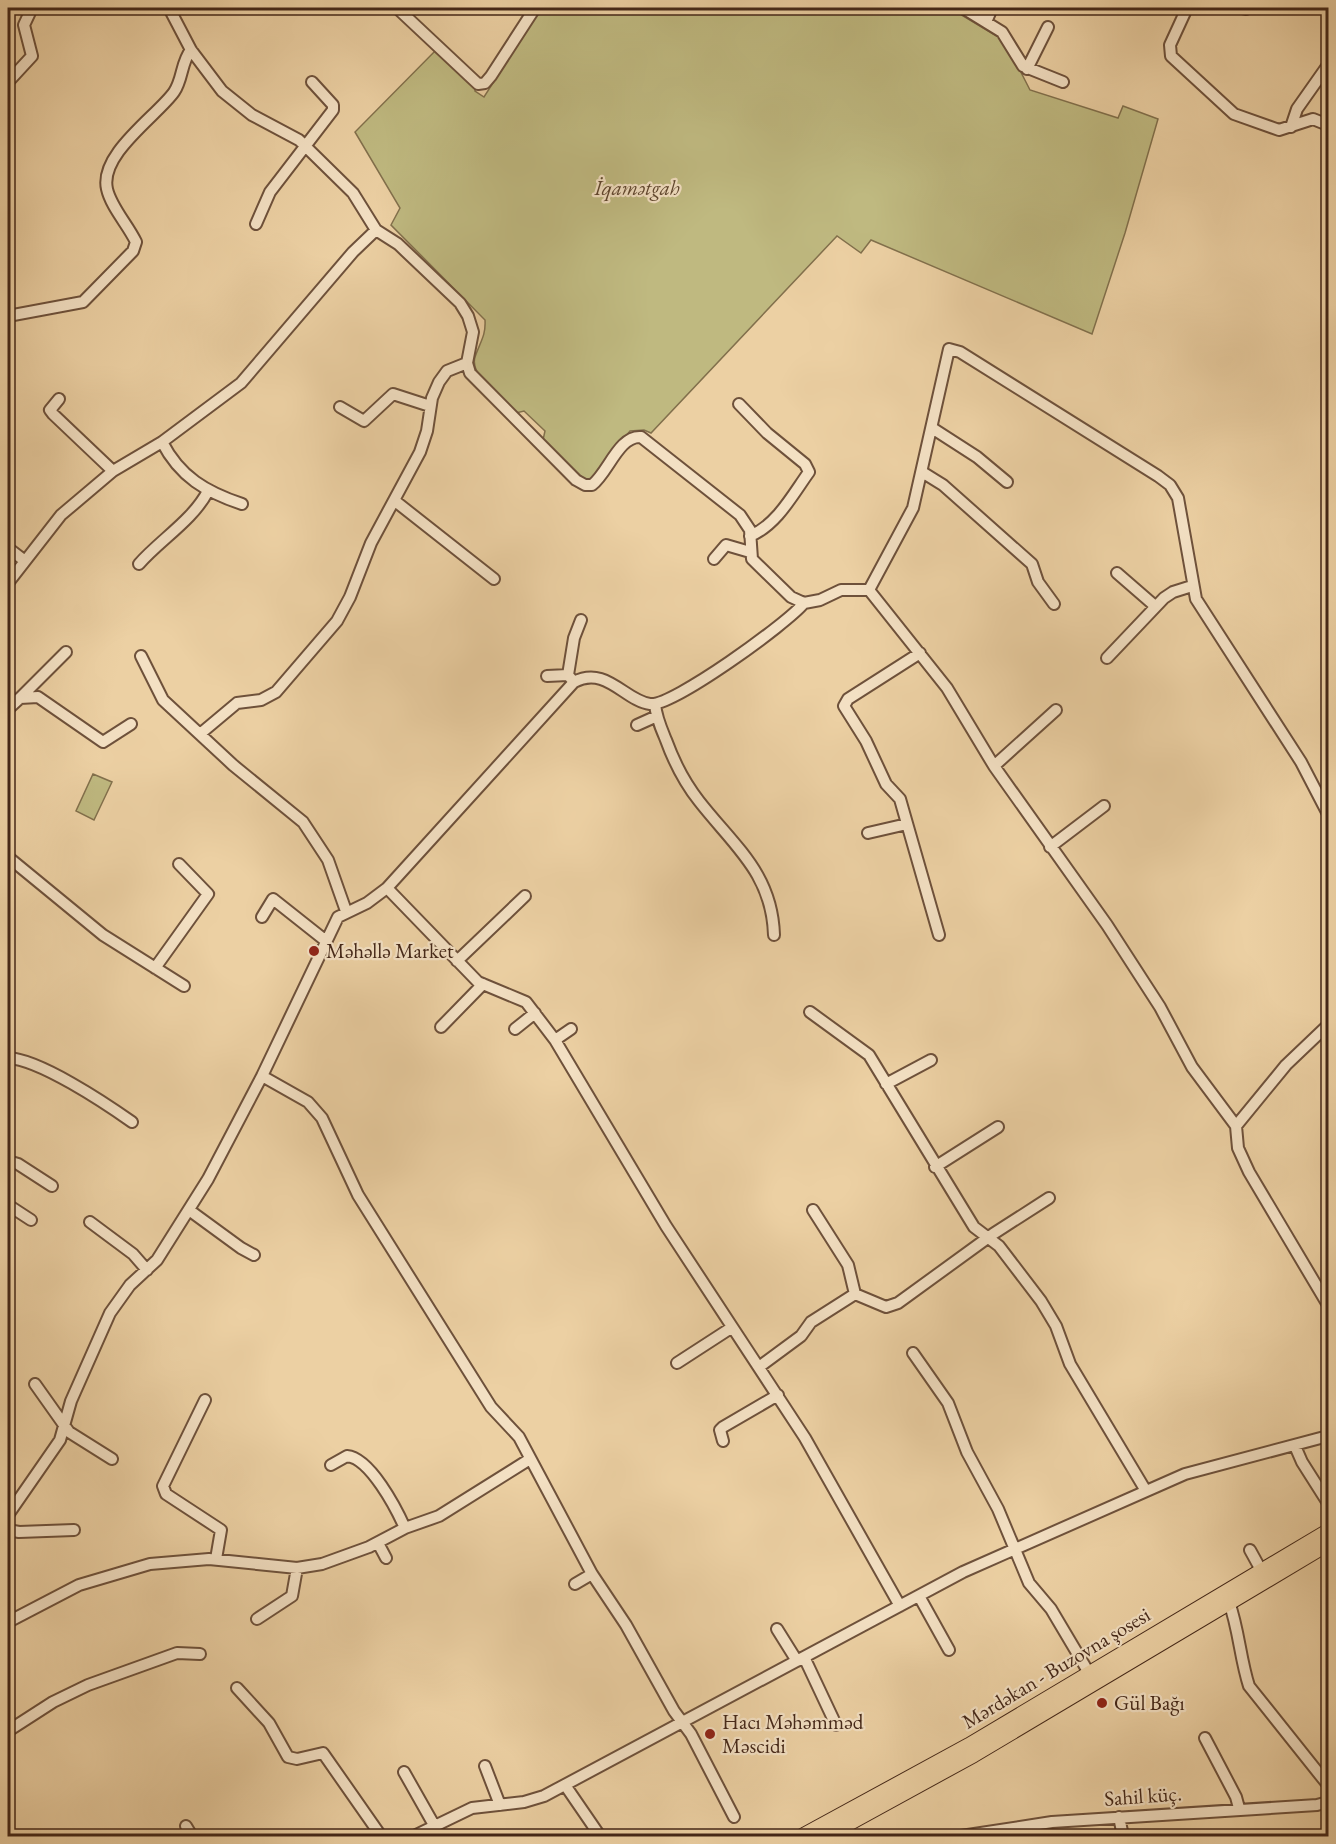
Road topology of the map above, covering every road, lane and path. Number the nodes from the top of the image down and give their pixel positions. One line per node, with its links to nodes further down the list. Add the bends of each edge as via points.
1 (32, 8): 13 (street, via 24,25 32,56)
2 (169, 8): 10 (street)
3 (397, 8): 4 (street, via 478,84 491,76)
4 (535, 8)
5 (963, 8): 8 (street)
6 (992, 8): 8 (street)
7 (1187, 8): 17 (street, via 1170,45 1171,56 1228,110 1274,129)
8 (986, 22): 12 (street, via 1002,32)
9 (1048, 27): 12 (street)
10 (191, 50): 18 (street, via 230,99); 21 (street, via 174,92 126,141 107,179 108,192 136,242 133,251 84,302)
11 (1329, 65): 17 (street, via 1297,109)
12 (1028, 69): 15 (street)
13 (8, 82)
14 (312, 82): 18 (street, via 334,108)
15 (1063, 82)
16 (1329, 125): 17 (street, via 1318,118)
17 (1291, 127)
18 (305, 145): 19 (street, via 270,192); 20 (street, via 359,200)
19 (256, 224)
20 (376, 230): 22 (street, via 398,244 464,309 473,337); 28 (street, via 241,383)
21 (8, 316)
22 (467, 363): 25 (street, via 442,376); 35 (street, via 485,391 581,484 589,486 596,482 625,443 641,437 740,515)
23 (58, 399): 29 (street, via 52,406 53,414)
24 (739, 404): 35 (street, via 809,472 778,515)
25 (430, 406): 26 (street, via 393,394 364,421); 33 (street, via 425,440)
26 (340, 407)
27 (932, 428): 30 (street); 31 (street); 44 (street, via 949,349 960,352 1170,485 1178,498)
28 (162, 442): 29 (street); 32 (street, via 179,469)
29 (113, 471): 39 (street, via 61,515)
30 (922, 472): 45 (street, via 908,520); 47 (street, via 943,485 1032,564 1038,582)
31 (1008, 482)
32 (208, 491): 34 (street); 40 (street, via 194,512)
33 (395, 501): 42 (street); 63 (street, via 371,543 350,597 331,628 276,692 261,700 237,703)
34 (242, 504)
35 (750, 536): 37 (street)
36 (8, 548): 39 (street)
37 (750, 552): 38 (street, via 726,545); 46 (street, via 760,569 791,597)
38 (714, 559)
39 (25, 561): 43 (street)
40 (139, 564)
41 (1117, 573): 48 (street)
42 (494, 579)
43 (8, 583)
44 (1192, 586): 48 (street, via 1173,591); 65 (street)
45 (869, 590): 46 (street, via 841,590); 51 (street)
46 (804, 603): 57 (street, via 785,622 720,668)
47 (1054, 604)
48 (1155, 606): 53 (street)
49 (581, 620): 55 (street, via 574,638)
50 (66, 652): 56 (street)
51 (920, 653): 64 (street, via 957,702); 68 (street, via 848,699 844,706 886,784 900,799)
52 (141, 656): 63 (street, via 163,700)
53 (1107, 658)
54 (546, 676): 55 (street)
55 (571, 678): 57 (street, via 609,681 643,702); 73 (street)
56 (20, 698): 58 (street); 61 (street, via 33,695 43,699 99,742)
57 (655, 704): 60 (street)
58 (8, 709)
59 (1056, 710): 64 (street)
60 (657, 716): 62 (street); 77 (street, via 687,785 753,868 772,906)
61 (131, 724)
62 (637, 725)
63 (200, 735): 75 (street, via 303,822 328,860)
64 (994, 766): 70 (street)
65 (1326, 801): 67 (street)
66 (1104, 806): 70 (street)
67 (1329, 814)
68 (907, 824): 69 (street); 78 (street)
69 (868, 833)
70 (1050, 847): 96 (street, via 1107,925 1170,1022 1192,1067)
71 (8, 857): 81 (street, via 104,935)
72 (179, 864): 81 (street, via 207,894)
73 (387, 888): 75 (street, via 367,903); 80 (street)
74 (525, 896): 80 (street)
75 (346, 911): 79 (street, via 338,917)
76 (262, 917): 79 (street, via 273,899)
77 (774, 935)
78 (939, 935)
79 (326, 941): 93 (street)
80 (457, 961): 82 (street)
81 (155, 968): 83 (street)
82 (483, 984): 85 (street, via 520,999); 87 (street)
83 (184, 986)
84 (810, 1012): 94 (street, via 864,1050)
85 (535, 1013): 88 (street); 90 (street)
86 (1329, 1025): 96 (street, via 1281,1070)
87 (441, 1027)
88 (515, 1029)
89 (571, 1029): 90 (street)
90 (555, 1040): 112 (street)
91 (8, 1058): 95 (street, via 22,1060 94,1096)
92 (931, 1060): 94 (street)
93 (262, 1076): 103 (street); 124 (street, via 308,1102 322,1118 358,1195 491,1407 516,1432)
94 (886, 1084): 99 (street)
95 (132, 1122)
96 (1236, 1126): 111 (street, via 1238,1148 1245,1163)
97 (998, 1127): 99 (street)
98 (8, 1161): 100 (street)
99 (935, 1167): 107 (street, via 974,1227)
100 (52, 1186)
101 (1048, 1198): 107 (street)
102 (8, 1205): 105 (street)
103 (189, 1210): 108 (street); 109 (street)
104 (813, 1210): 110 (street, via 848,1265)
105 (31, 1220)
106 (90, 1222): 109 (street, via 133,1254)
107 (987, 1239): 110 (street, via 898,1304 886,1307); 126 (street, via 999,1246 1041,1301 1056,1326 1070,1364)
108 (254, 1254)
109 (147, 1270): 119 (street, via 122,1294 107,1318 71,1401)
110 (855, 1294): 115 (street, via 811,1322 801,1336)
111 (1329, 1305)
112 (731, 1328): 114 (street); 115 (street)
113 (913, 1353): 135 (street, via 948,1403 967,1452)
114 (677, 1363)
115 (759, 1367): 117 (street)
116 (35, 1384): 119 (street)
117 (778, 1395): 121 (street, via 723,1427); 145 (street, via 837,1490)
118 (206, 1400): 138 (street, via 163,1486 166,1494 221,1530)
119 (64, 1427): 123 (street); 128 (street, via 48,1461)
120 (1329, 1436): 122 (street)
121 (723, 1441)
122 (1295, 1446): 126 (street, via 1197,1470); 127 (street)
123 (112, 1459)
124 (530, 1459): 129 (street, via 439,1516); 141 (street)
125 (331, 1465): 129 (street, via 347,1456 359,1460 383,1487)
126 (1146, 1491): 135 (street)
127 (1329, 1503)
128 (8, 1515)
129 (405, 1528): 133 (street)
130 (8, 1530): 131 (street)
131 (74, 1530)
132 (1329, 1531): 140 (main road, Mərdəkan - Buzovna şosesi)
133 (378, 1543): 137 (street); 139 (street, via 322,1564)
134 (1329, 1544): 144 (main road, Mərdəkan - Buzovna şosesi)
135 (1014, 1548): 143 (street); 152 (street, via 1029,1583 1051,1610)
136 (1250, 1550): 140 (street)
137 (386, 1558)
138 (216, 1559): 139 (street); 147 (street, via 164,1561 111,1573)
139 (297, 1568): 146 (street, via 292,1596)
140 (1261, 1570): 152 (main road, Mərdəkan - Buzovna şosesi)
141 (592, 1574): 142 (street); 154 (street)
142 (575, 1584)
143 (920, 1596): 145 (street); 149 (street)
144 (1229, 1602): 161 (street, via 1250,1686); 174 (main road, Mərdəkan - Buzovna şosesi, via 974,1755)
145 (900, 1606): 151 (street)
146 (257, 1619)
147 (8, 1622)
148 (777, 1629): 151 (street)
149 (949, 1650)
150 (200, 1654): 156 (street, via 177,1653 88,1685)
151 (800, 1659): 154 (street); 155 (street)
152 (1089, 1673): 173 (main road, Mərdəkan - Buzovna şosesi, via 950,1756)
153 (237, 1688): 170 (street, via 269,1723 288,1757 323,1753)
154 (683, 1722): 160 (street); 165 (street)
155 (836, 1725)
156 (8, 1731)
157 (1205, 1738): 164 (street)
158 (485, 1766): 163 (street)
159 (404, 1772): 167 (street)
160 (565, 1785): 163 (street, via 535,1800); 172 (street)
161 (1329, 1785)
162 (1329, 1802): 164 (street, Sahil küç.)
163 (500, 1805): 167 (street, via 472,1809)
164 (1239, 1808): 166 (street, Sahil küç.)
165 (734, 1817)
166 (1119, 1817): 175 (street, Sahil küç., via 1042,1823); 176 (street)
167 (434, 1825): 171 (street)
168 (186, 1826): 169 (street)
169 (192, 1836)
170 (381, 1836)
171 (414, 1836)
172 (600, 1836)
173 (802, 1836)
174 (826, 1836)
175 (961, 1836)
176 (1123, 1836)

